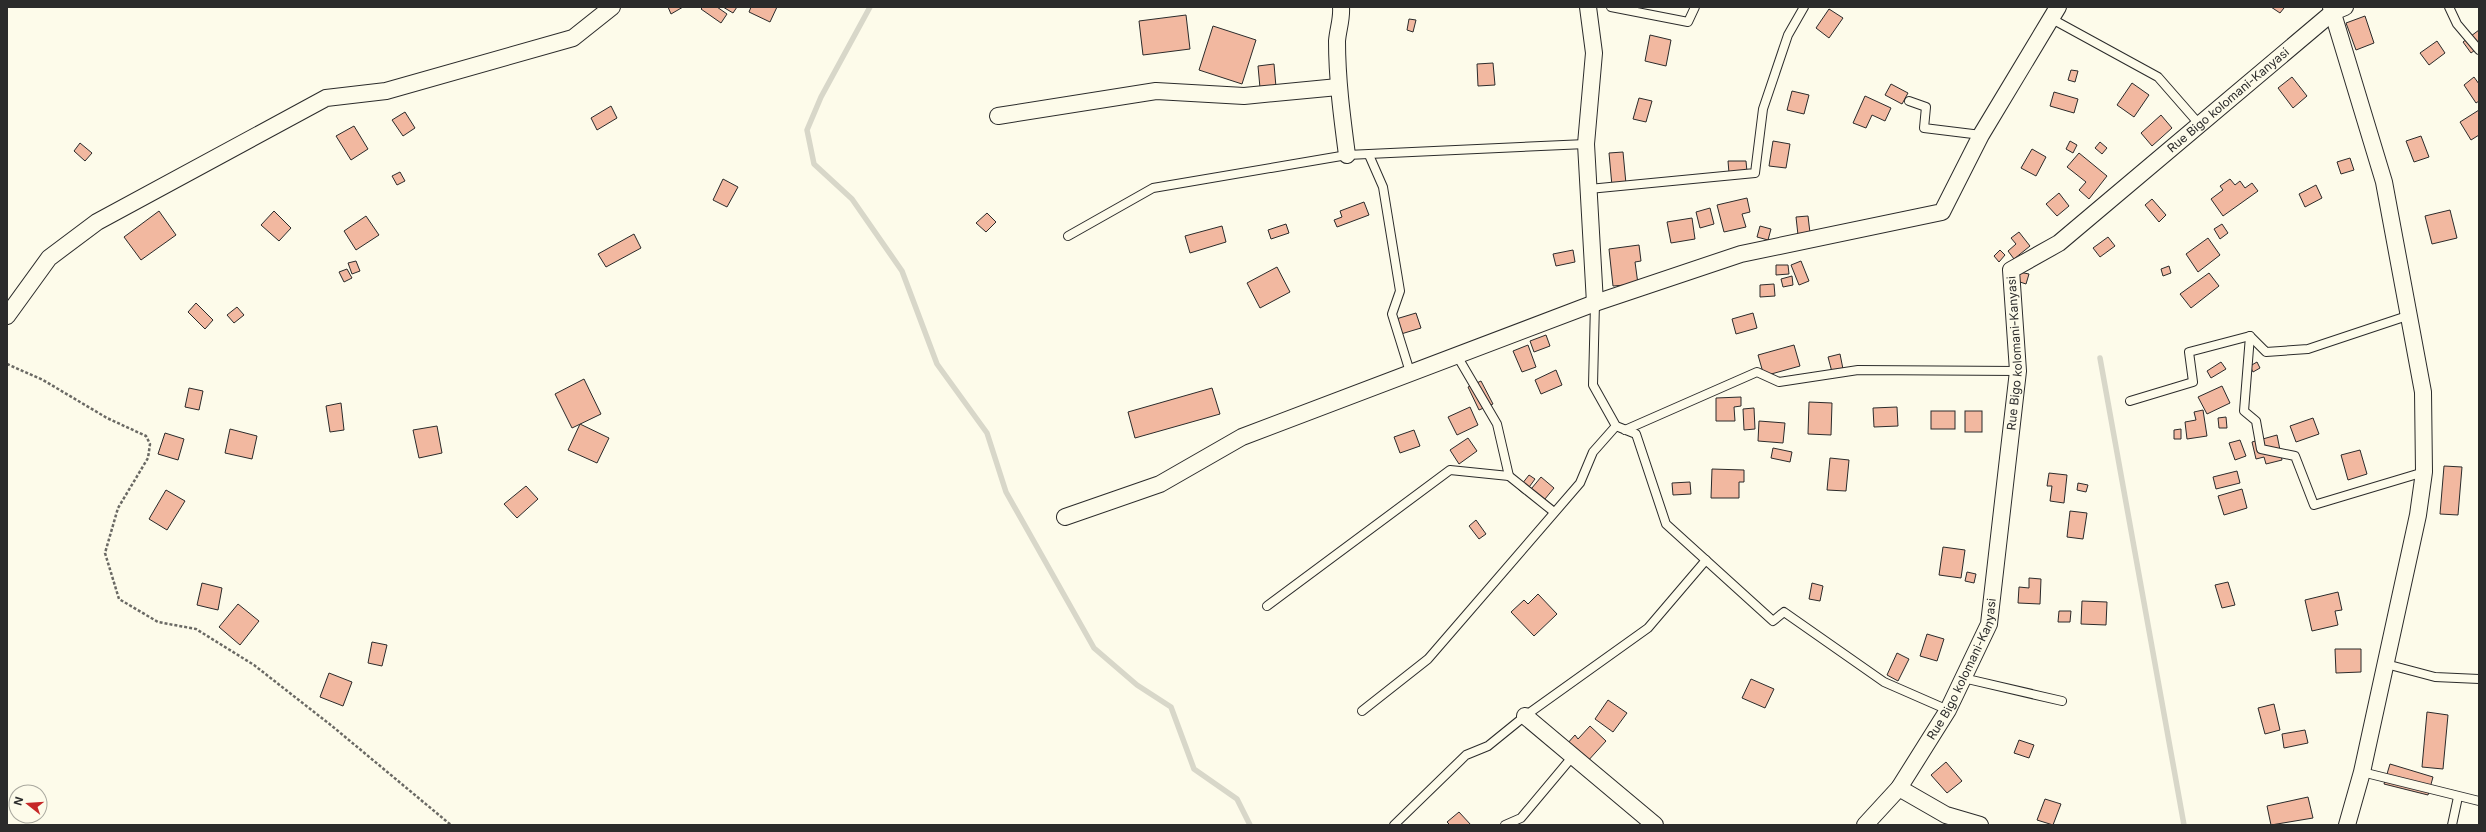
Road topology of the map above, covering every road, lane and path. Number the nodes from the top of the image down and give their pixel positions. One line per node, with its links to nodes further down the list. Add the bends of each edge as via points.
1 (612, 7): 24 (street, via 573,38 386,91 326,98 97,222 49,258)
2 (1342, 7): 12 (street, via 1342,20 1337,38)
3 (1588, 7): 4 (lane); 17 (street, via 1594,53)
4 (1592, 7)
5 (1611, 7): 6 (lane, via 1688,22)
6 (1695, 7)
7 (1804, 7): 20 (lane, via 1788,35 1763,109 1755,173)
8 (2449, 7): 11 (lane, via 2457,24)
9 (2336, 8): 15 (street, Rue Bigo kolomani-Kanyasi); 23 (street, via 2384,182)
10 (2055, 13): 15 (lane, via 2158,77); 16 (street)
11 (2479, 50)
12 (1338, 87): 14 (street, via 1244,96 1156,91); 18 (street)
13 (1909, 101): 16 (lane, via 1926,107 1924,128)
14 (998, 116)
15 (2200, 125): 28 (street, Rue Bigo kolomani-Kanyasi, via 2058,243 2011,270)
16 (1981, 135): 22 (street, via 1942,212 1741,254)
17 (1586, 144): 19 (lane); 20 (street)
18 (1347, 155): 19 (lane); 21 (lane, via 1153,188)
19 (1369, 155): 29 (lane, via 1383,187 1400,291 1392,314)
20 (1589, 189): 22 (street)
21 (1068, 236)
22 (1595, 303): 26 (street); 31 (lane, via 1593,385)
23 (2410, 315): 25 (lane, via 2308,349 2266,352); 33 (street, via 2423,392)
24 (7, 316)
25 (2250, 336): 30 (lane, via 2189,352 2193,382); 33 (lane, via 2244,412 2256,421 2261,449 2295,456 2314,505)
26 (1456, 354): 29 (street); 34 (lane, via 1497,424)
27 (7, 364): 51 (path, via 43,380 107,418 146,436 150,444 148,458 118,508 105,553 119,599 158,622 196,629 254,665)
28 (2018, 371): 32 (lane, via 1858,370 1779,382 1757,372); 40 (street, Rue Bigo kolomani-Kanyasi, via 1989,624)
29 (1410, 372): 36 (street, via 1242,437 1160,484)
30 (2130, 401)
31 (1616, 426): 32 (lane); 35 (lane, via 1593,452 1580,483)
32 (1626, 430): 37 (lane, via 1636,434 1666,524)
33 (2424, 472): 39 (street)
34 (1509, 476): 35 (lane); 38 (lane, via 1450,470)
35 (1554, 512): 44 (lane, via 1428,659)
36 (1065, 517)
37 (1706, 560): 43 (lane, via 1773,621 1784,612 1884,682); 45 (lane, via 1648,628)
38 (1267, 606)
39 (2386, 664): 41 (lane, via 2435,677); 47 (street)
40 (1963, 678): 42 (lane); 43 (street, Rue Bigo kolomani-Kanyasi)
41 (2479, 679)
42 (2062, 701)
43 (1948, 710): 48 (street, Rue Bigo kolomani-Kanyasi)
44 (1362, 711)
45 (1525, 716): 46 (street); 52 (lane, via 1488,746 1466,756)
46 (1573, 756): 53 (lane, via 1521,818); 54 (street)
47 (2362, 772): 49 (lane); 57 (street)
48 (1899, 788): 55 (street, Rue Bigo kolomani-Kanyasi); 56 (street, via 1946,815)
49 (2458, 797): 50 (lane); 58 (lane)
50 (2479, 801)
51 (451, 825)
52 (1394, 825)
53 (1505, 825)
54 (1655, 825)
55 (1865, 825)
56 (1980, 825)
57 (2347, 825)
58 (2452, 825)

